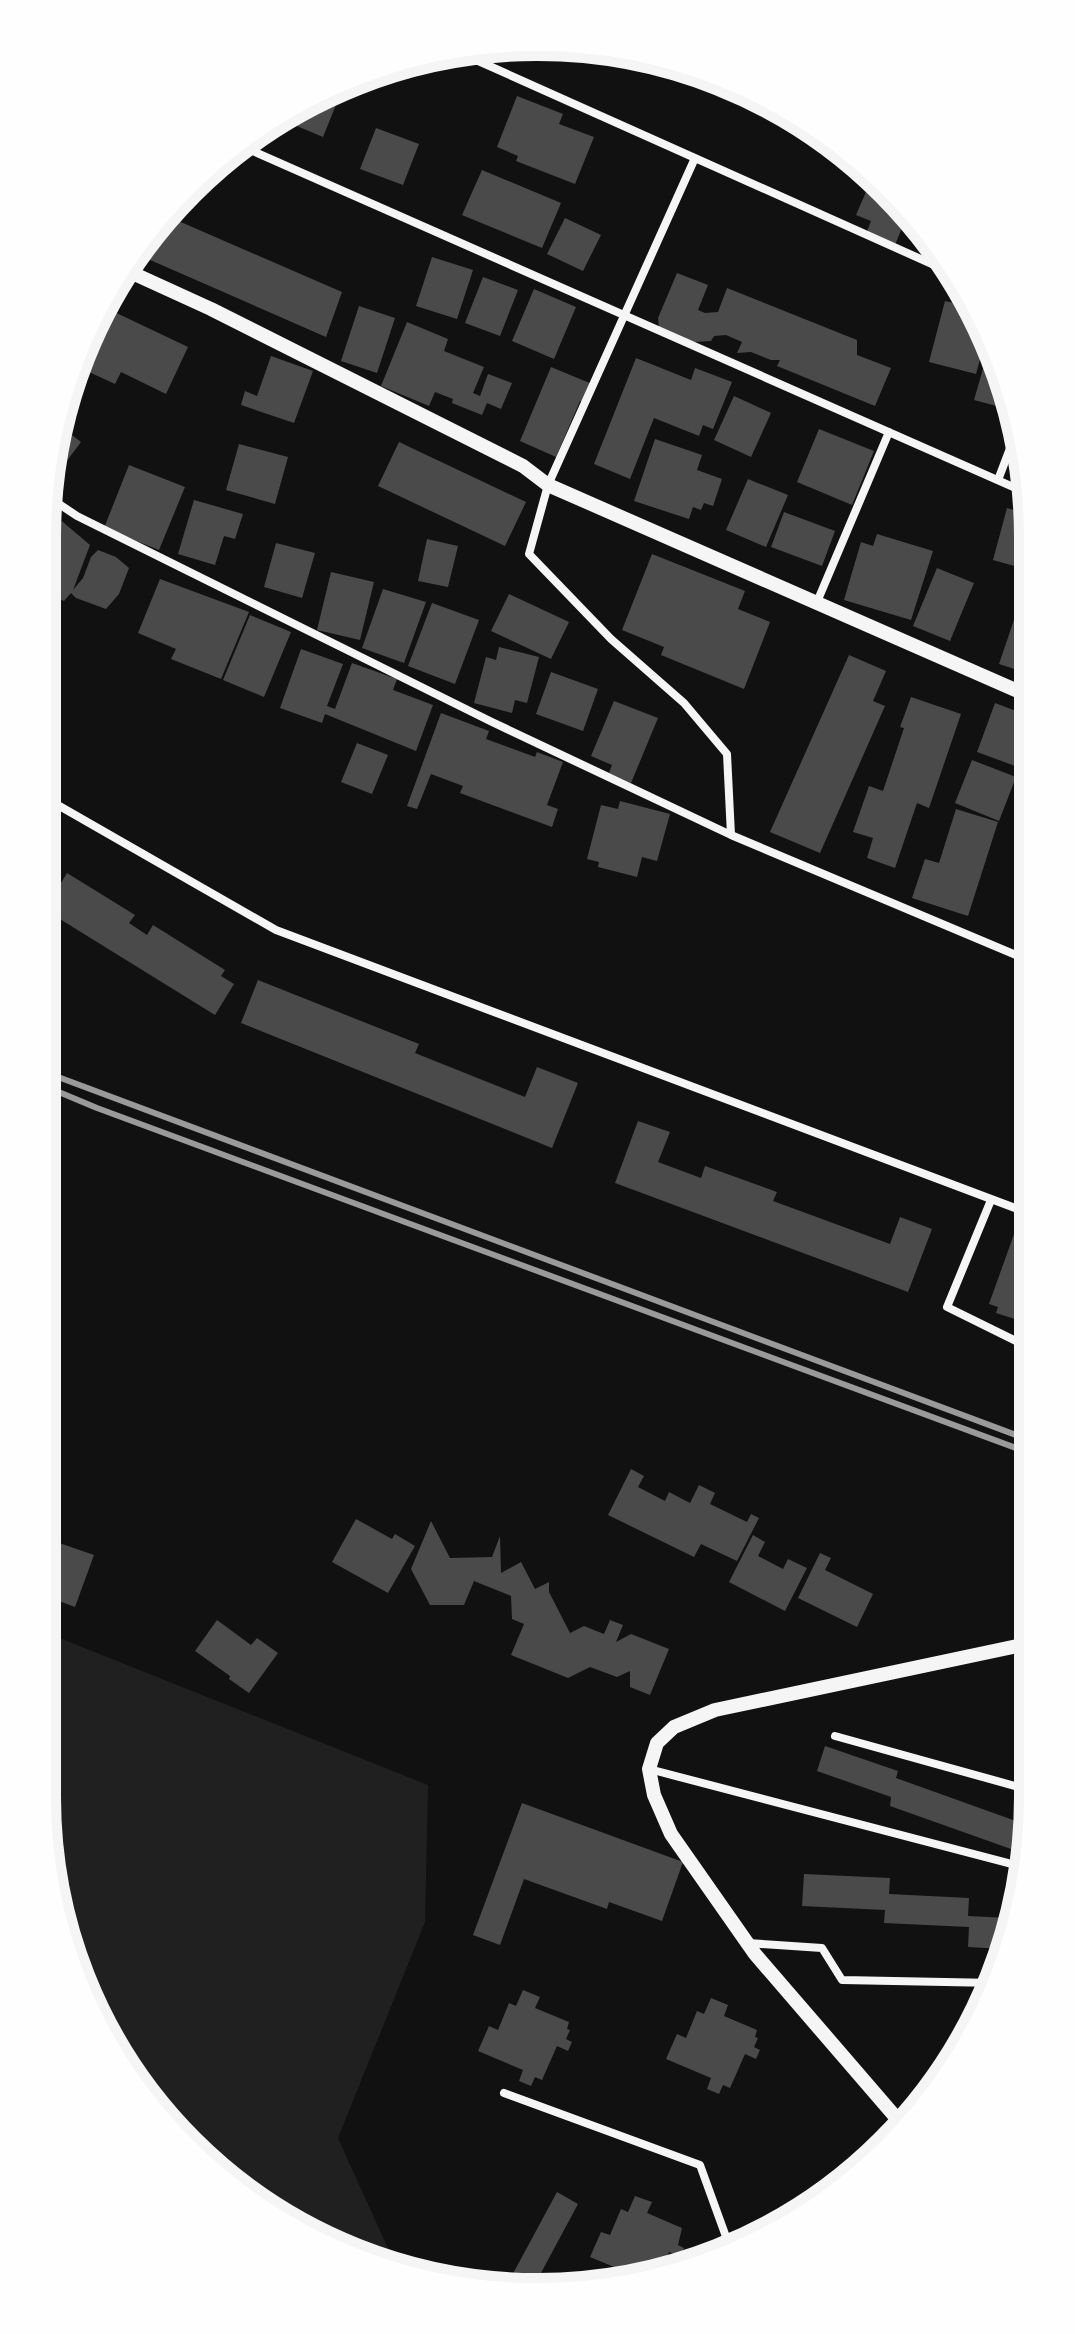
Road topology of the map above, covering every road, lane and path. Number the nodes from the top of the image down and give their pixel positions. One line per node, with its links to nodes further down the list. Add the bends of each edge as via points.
1 (476, 60): 3 (street)
2 (252, 150): 6 (street)
3 (695, 158): 4 (street); 6 (street)
4 (934, 265)
5 (135, 274): 10 (street, via 523,466)
6 (624, 317): 7 (street); 10 (street)
7 (889, 432): 9 (street); 13 (street)
8 (1011, 447): 9 (street)
9 (998, 480): 11 (street)
10 (548, 485): 13 (street); 16 (street, via 529,554 611,639 684,703 727,754)
11 (1016, 488)
12 (57, 502): 16 (street, via 478,715)
13 (817, 602): 14 (street)
14 (1019, 692)
15 (56, 804): 18 (street, via 276,930)
16 (731, 835): 17 (street)
17 (1019, 956)
18 (991, 1200): 19 (street); 20 (street, via 947,1307)
19 (1019, 1210)
20 (1019, 1343)
21 (1019, 1646): 23 (street, via 715,1710 674,1727 657,1743)
22 (835, 1736): 24 (street)
23 (649, 1769): 25 (street); 26 (street, via 671,1834)
24 (1019, 1787)
25 (1014, 1865)
26 (747, 1943): 27 (street, via 822,1948 842,1980); 29 (street)
27 (981, 1983)
28 (504, 2093): 30 (street, via 700,2165)
29 (898, 2116)
30 (727, 2239)

